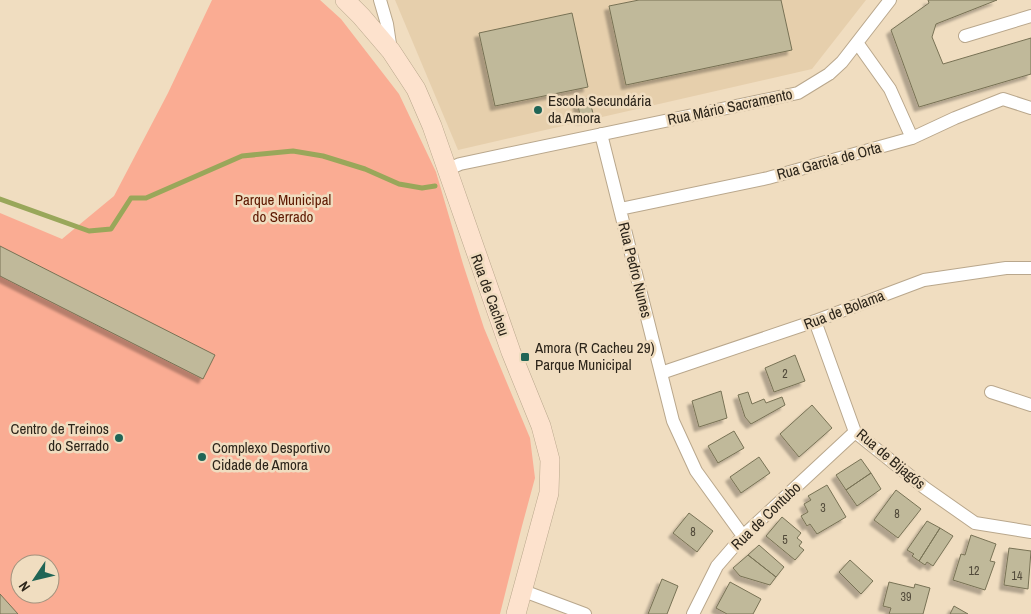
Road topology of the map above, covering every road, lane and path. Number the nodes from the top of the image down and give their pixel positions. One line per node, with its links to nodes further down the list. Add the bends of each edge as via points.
1 (345, 0): 7 (main road, Rua de Cacheu)
2 (380, 0): 7 (street)
3 (890, 0): 6 (street, Rua Mário Sacramento)
4 (1031, 16): 5 (street)
5 (965, 36)
6 (858, 44): 9 (street, Rua Mário Sacramento, via 829,74 798,93); 10 (street, via 890,89)
7 (391, 50): 11 (main road, Rua de Cacheu, via 416,89)
8 (1031, 108): 10 (street, Rua Garcia de Orta, via 1003,99)
9 (601, 134): 11 (street, Rua Mário Sacramento, via 460,164); 12 (street, Rua Pedro Nunes)
10 (912, 138): 12 (street, Rua Garcia de Orta, via 768,178)
11 (446, 170): 21 (main road, Rua de Cacheu, via 541,426 550,460 549,492)
12 (620, 209): 15 (street, Rua Pedro Nunes)
13 (1031, 268): 14 (street, Rua de Bolama, via 1006,268 924,280)
14 (815, 321): 15 (street, Rua de Bolama); 18 (street, Rua de Bijagós)
15 (660, 373): 20 (street, Rua Pedro Nunes, via 672,421 696,471)
16 (991, 392): 17 (street)
17 (1031, 405)
18 (855, 432): 19 (street, Rua de Bijagós, via 975,523); 20 (street, Rua de Contubo)
19 (1031, 532)
20 (743, 536): 24 (street, Rua de Contubo, via 717,566)
21 (521, 590): 22 (main road, Rua de Cacheu); 23 (street)
22 (516, 614)
23 (585, 614)
24 (693, 614)

